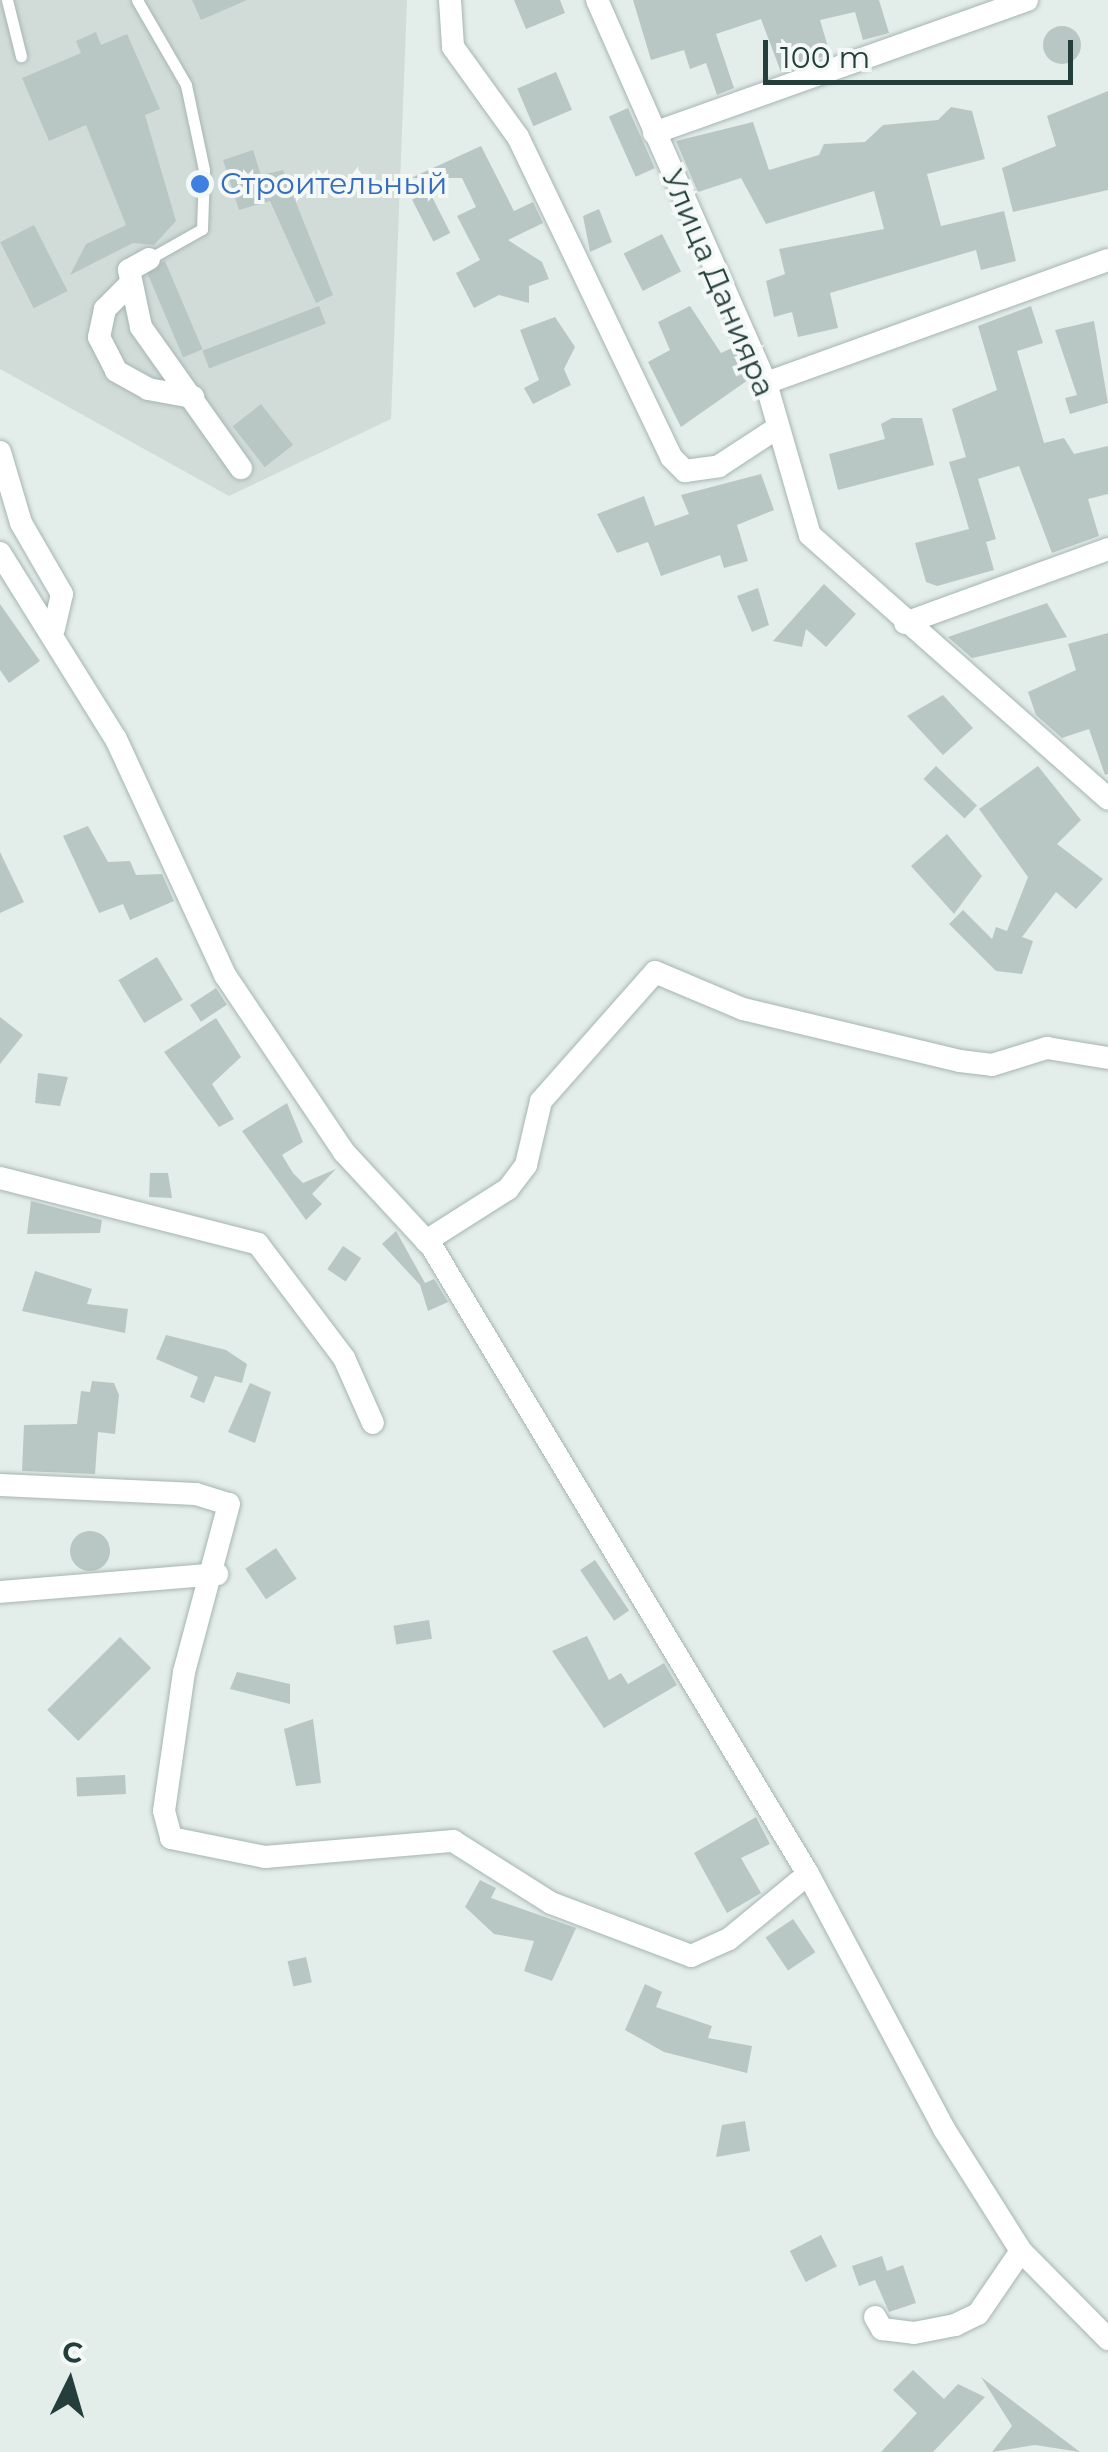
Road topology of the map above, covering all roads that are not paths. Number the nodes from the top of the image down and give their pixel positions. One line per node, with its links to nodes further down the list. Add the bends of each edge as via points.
1 (7, 0): 6 (lane)
2 (137, 0): 8 (lane, via 186,85 204,170 202,228)
3 (450, 0): 13 (street, via 453,48 518,137 672,456 685,470 719,466)
4 (598, 0): 7 (street, Улица Данияра)
5 (1026, 0): 7 (street)
6 (21, 56)
7 (654, 133): 11 (street, Улица Данияра)
8 (150, 259): 10 (street, via 129,270)
9 (1108, 260): 11 (street)
10 (131, 282): 12 (street, via 142,328); 12 (street, via 104,309 99,337 116,370 148,389)
11 (766, 383): 13 (street, Улица Данияра)
12 (193, 397): 15 (street)
13 (774, 430): 18 (street, Улица Данияра, via 810,535)
14 (0, 452): 19 (street, via 21,523 62,594)
15 (240, 468)
16 (1108, 548): 18 (street)
17 (0, 553): 19 (street)
18 (905, 623): 20 (street, Улица Данияра)
19 (54, 628): 23 (street, via 225,975 344,1152)
20 (1108, 799)
21 (1108, 1058): 23 (street, via 1047,1048 992,1065 960,1061 744,1009 655,972 542,1100 526,1165 508,1189)
22 (0, 1178): 24 (street, via 258,1244 344,1358)
23 (426, 1242): 28 (street)
24 (374, 1422)
25 (0, 1486): 26 (street, via 221,1497 232,1519)
26 (217, 1574): 27 (street); 28 (street, via 184,1672 164,1810 172,1838 265,1857 453,1841 551,1902 691,1956 729,1939)
27 (0, 1592)
28 (808, 1874): 29 (street, via 944,2129)
29 (1021, 2251): 30 (street, via 978,2314 955,2325 914,2333 882,2330); 31 (street)
30 (875, 2318)
31 (1108, 2338)

